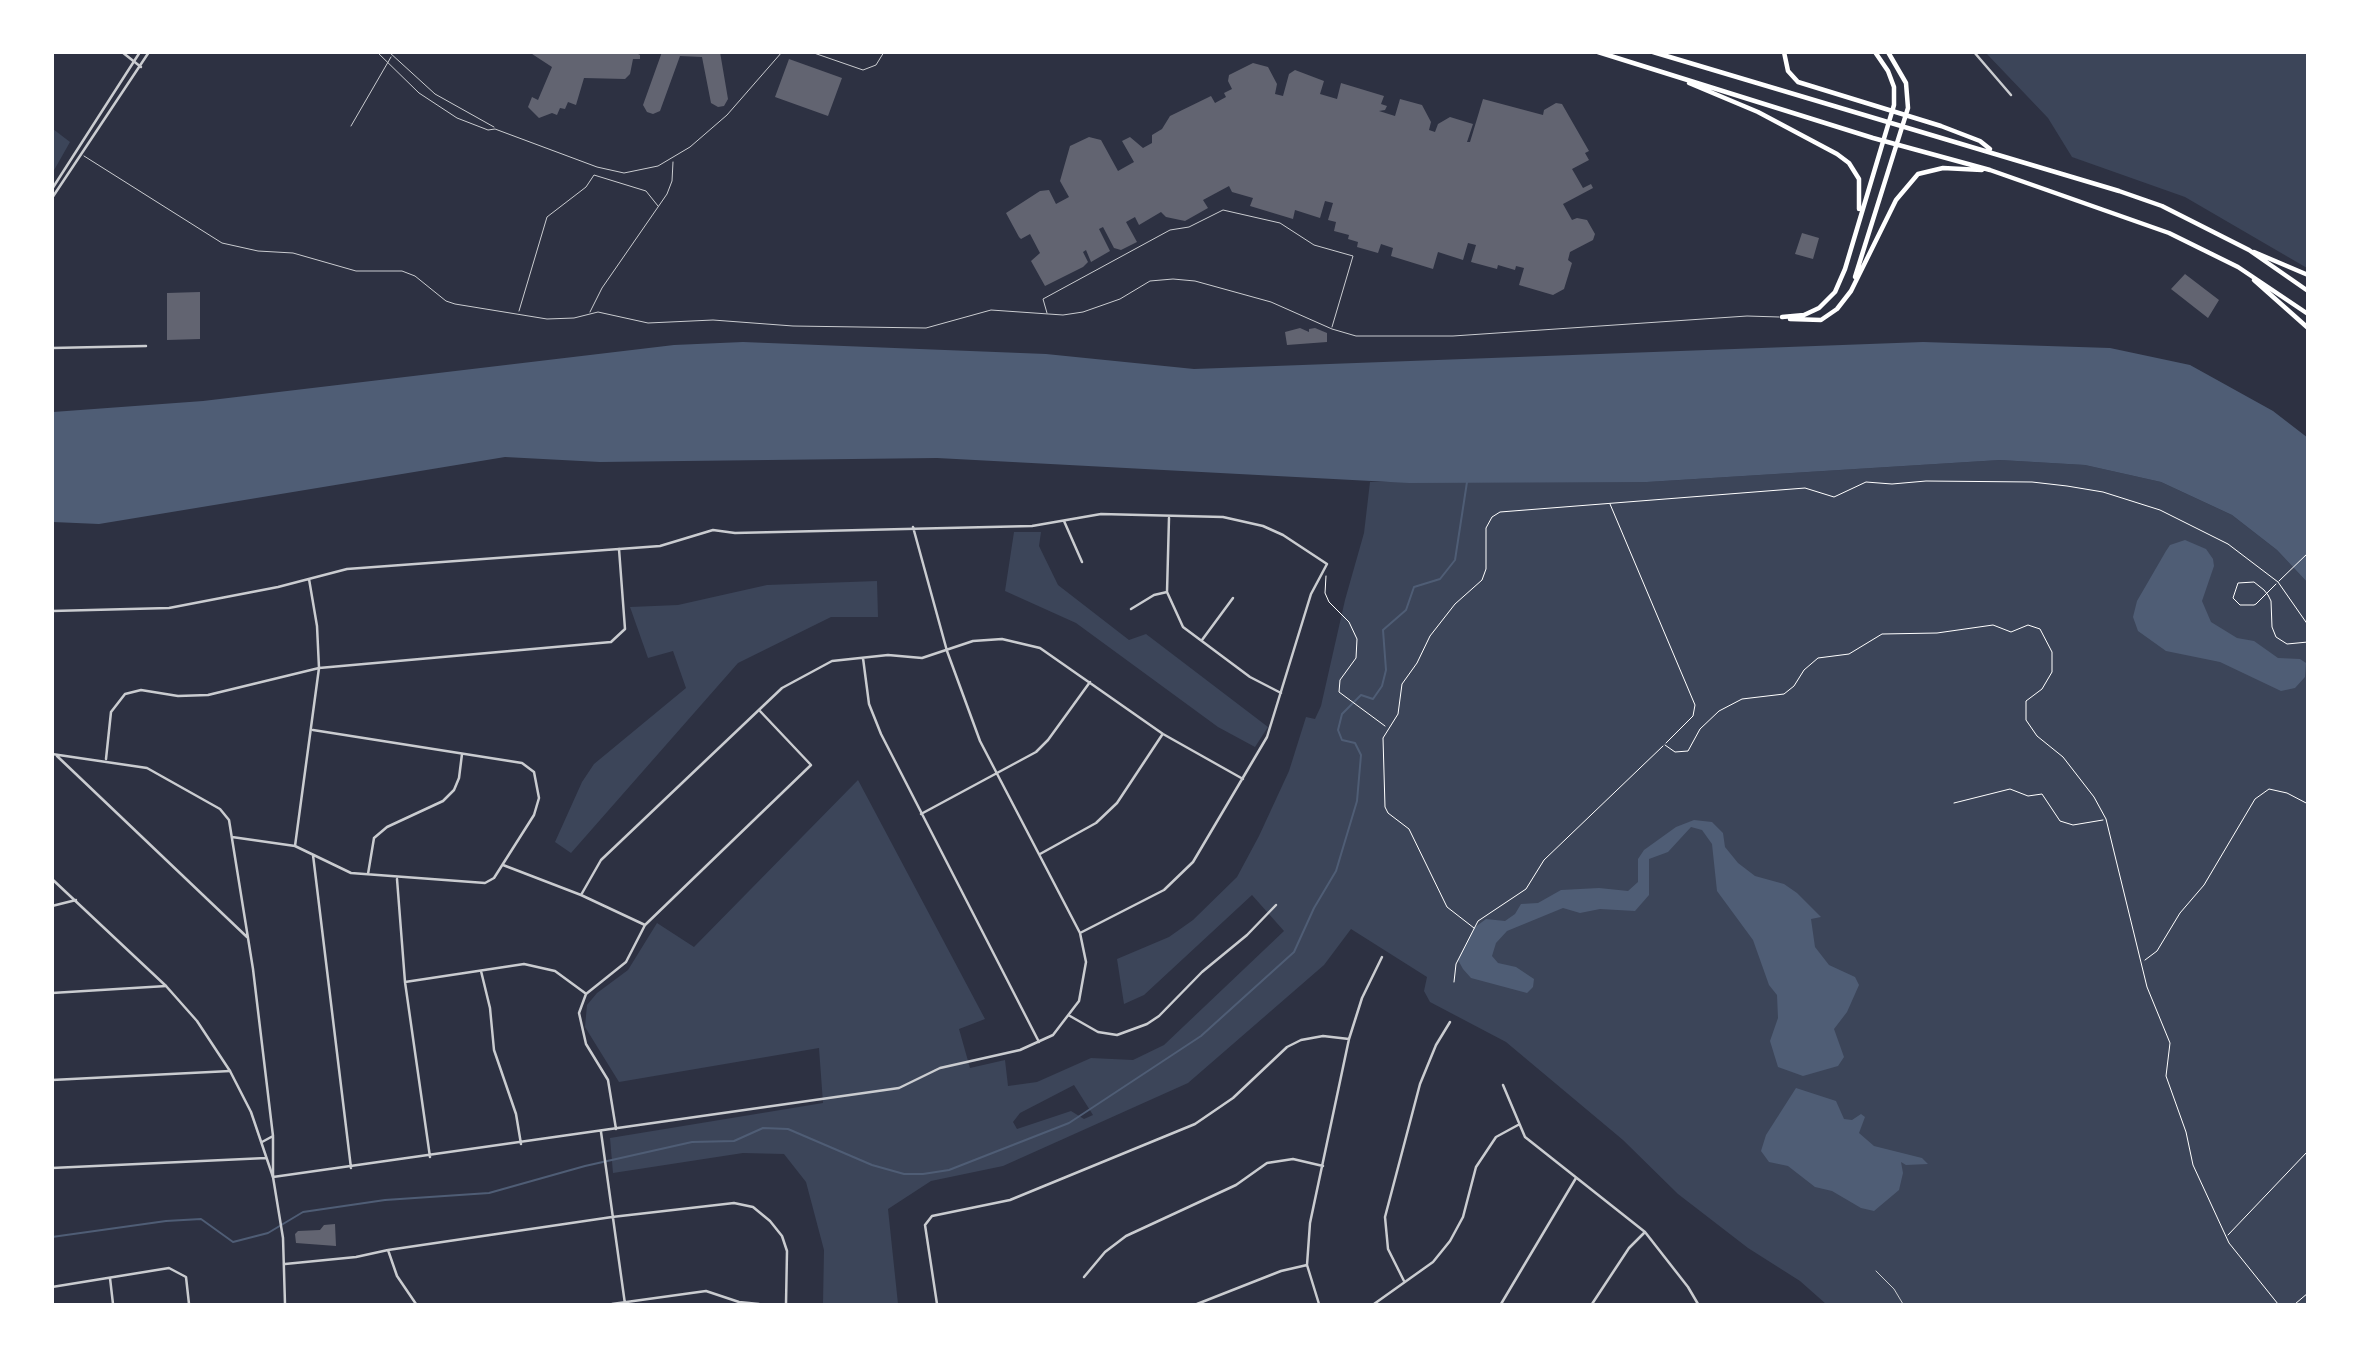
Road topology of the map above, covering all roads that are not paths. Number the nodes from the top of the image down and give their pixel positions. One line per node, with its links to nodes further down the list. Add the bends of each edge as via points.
1 (122, 52): 17 (street)
2 (140, 52): 17 (street)
3 (149, 52): 19 (street)
4 (377, 52): 18 (lane)
5 (389, 52): 16 (lane)
6 (394, 52): 16 (lane)
7 (782, 52): 27 (lane, via 727,115)
8 (811, 52): 9 (lane, via 863,70 876,65)
9 (884, 52)
10 (1598, 52): 20 (highway)
11 (1653, 52): 25 (highway)
12 (1784, 52): 25 (highway, via 1788,71 1798,82 1911,116 1980,141)
13 (1875, 52): 32 (highway, via 1894,87 1894,106)
14 (1888, 52): 36 (highway, via 1906,83 1908,108)
15 (1974, 52): 21 (street)
16 (392, 55): 18 (lane); 23 (lane, via 435,94)
17 (134, 62): 19 (street); 24 (street)
18 (387, 63): 22 (lane); 23 (lane, via 445,111)
19 (141, 66): 26 (street)
20 (1656, 69): 28 (highway); 32 (highway, via 1769,117 1849,163 1861,193)
21 (2011, 95)
22 (351, 126)
23 (495, 129): 27 (lane, via 610,171 636,172)
24 (76, 151): 26 (lane); 29 (street)
25 (1994, 152): 33 (highway, via 2162,206)
26 (82, 155): 30 (street); 40 (lane, via 222,243 293,253 356,271 402,271 446,301)
27 (672, 160): 31 (lane, via 671,187)
28 (1990, 170): 34 (highway, via 2169,233); 36 (highway, via 1943,168 1911,180)
29 (52, 189)
30 (52, 198)
31 (658, 206): 40 (lane, via 646,191 594,175 586,187 547,217); 41 (lane)
32 (1856, 227): 38 (highway, via 1840,281)
33 (2249, 250): 35 (highway); 37 (highway)
34 (2215, 255): 43 (highway); 45 (highway, via 2266,288)
35 (2308, 275)
36 (1851, 291): 39 (highway)
37 (2308, 291)
38 (1829, 300): 39 (highway); 44 (highway, via 1813,312)
39 (1837, 309): 44 (highway, via 1811,321)
40 (518, 313): 41 (lane, via 554,320)
41 (590, 313): 42 (lane, via 648,323 713,320 926,328 991,310)
42 (1047, 314): 46 (lane, via 1083,312 1120,299 1150,281 1174,279 1271,302); 46 (lane, via 1043,299 1170,230 1224,211 1280,223 1314,245 1353,256)
43 (2308, 314)
44 (1782, 317): 46 (lane, via 1453,336 1356,336)
45 (2308, 328)
46 (1332, 329)
47 (146, 346): 48 (street)
48 (52, 348)
49 (1169, 517): 50 (street, via 1101,514); 55 (street); 64 (street, via 1239,519 1283,535 1327,564 1311,594)
50 (1064, 521): 51 (street, via 1032,526); 53 (street)
51 (913, 527): 52 (street, via 713,530 660,546); 60 (street)
52 (619, 549): 54 (street, via 375,566); 62 (street, via 625,629 611,642)
53 (1082, 562)
54 (308, 577): 58 (street, via 189,605); 62 (street)
55 (1167, 592): 57 (street, via 1154,594); 59 (street, via 1183,627)
56 (1233, 598): 59 (street)
57 (1130, 609)
58 (52, 611)
59 (1202, 640): 64 (street, via 1250,677)
60 (947, 651): 61 (street, via 922,658); 63 (street, via 973,641 1002,639 1040,648); 71 (street, via 980,741)
61 (863, 658): 65 (street, via 832,661 804,674); 73 (street, via 869,704)
62 (319, 668): 66 (street); 70 (street, via 208,695 141,690 125,694 111,712)
63 (1090, 682): 67 (street); 71 (street, via 1036,752)
64 (1281, 693): 72 (street, via 1267,737)
65 (759, 710): 82 (street, via 601,860); 86 (street, via 811,765)
66 (313, 730): 69 (street); 75 (street)
67 (1163, 734): 72 (street); 77 (street, via 1117,803 1096,822)
68 (54, 754): 70 (street); 88 (street)
69 (462, 754): 78 (street, via 522,763 534,772 539,798 534,815); 79 (street, via 459,778 443,801 387,827 374,838)
70 (106, 761): 74 (street, via 147,768 220,809 229,820)
71 (998, 774): 73 (street); 77 (street)
72 (1243, 779): 87 (street, via 1207,842 1181,874 1146,901)
73 (921, 814): 98 (street)
74 (232, 837): 75 (street); 88 (street)
75 (295, 846): 76 (street)
76 (313, 854): 79 (street, via 351,873); 113 (street)
77 (1040, 854): 87 (street)
78 (503, 865): 81 (street, via 485,883); 82 (street)
79 (368, 874): 81 (street)
80 (52, 879): 83 (street)
81 (397, 879): 91 (street)
82 (581, 895): 86 (street)
83 (76, 901): 85 (street); 92 (street)
84 (1276, 905): 95 (street, via 1147,1024 1117,1035 1098,1032)
85 (52, 906)
86 (645, 925): 94 (street, via 626,962)
87 (1080, 933): 95 (street, via 1086,962 1084,981)
88 (247, 937): 105 (street)
89 (1382, 957): 97 (street)
90 (481, 971): 91 (street); 94 (street, via 539,966 555,971); 107 (street, via 494,1050)
91 (405, 982): 109 (street)
92 (166, 986): 93 (street); 99 (street, via 197,1021)
93 (52, 993)
94 (586, 993): 103 (street, via 579,1013 581,1027 608,1080)
95 (1069, 1016): 98 (street, via 1053,1035)
96 (1450, 1022): 124 (street, via 1424,1074 1385,1217 1388,1250)
97 (1349, 1039): 111 (street); 135 (street, via 1323,1036 1301,1040 1195,1124 1010,1200 927,1219)
98 (1039, 1042): 103 (street, via 940,1068 917,1082 874,1093)
99 (230, 1072): 100 (street); 106 (street)
100 (52, 1080)
101 (1503, 1085): 102 (street)
102 (1518, 1125): 115 (street, via 1525,1138); 124 (street, via 1496,1137 1476,1167 1463,1217 1450,1241 1433,1262)
103 (616, 1129): 104 (street)
104 (601, 1132): 107 (street); 116 (street)
105 (273, 1136): 106 (street); 108 (street)
106 (262, 1142): 110 (street)
107 (521, 1144): 109 (street)
108 (273, 1154): 110 (street); 114 (street)
109 (430, 1157): 113 (street)
110 (266, 1158): 112 (street); 114 (street)
111 (1323, 1166): 120 (street, via 1310,1223); 122 (street, via 1293,1159 1267,1163 1236,1185 1126,1236)
112 (52, 1168)
113 (351, 1168): 114 (street)
114 (273, 1177): 119 (street)
115 (1576, 1177): 117 (street); 139 (street)
116 (612, 1217): 118 (street); 131 (street); 134 (street, via 723,1202 753,1207 782,1236 787,1251)
117 (1645, 1232): 140 (street); 141 (street)
118 (388, 1250): 119 (street, via 356,1258); 129 (street, via 397,1276)
119 (285, 1264): 128 (street)
120 (1307, 1265): 136 (street); 137 (street)
121 (1876, 1271): 142 (lane)
122 (1083, 1277)
123 (110, 1278): 125 (street); 126 (street); 127 (street, via 175,1270 186,1278)
124 (1404, 1281): 138 (street)
125 (52, 1287)
126 (113, 1304)
127 (189, 1304)
128 (285, 1304)
129 (416, 1304)
130 (612, 1304): 131 (street)
131 (625, 1304): 132 (street, via 706,1291)
132 (759, 1304)
133 (779, 1304): 134 (street)
134 (786, 1304)
135 (937, 1304)
136 (1197, 1304)
137 (1319, 1304)
138 (1374, 1304)
139 (1501, 1304)
140 (1592, 1304)
141 (1698, 1304)
142 (1903, 1304)

